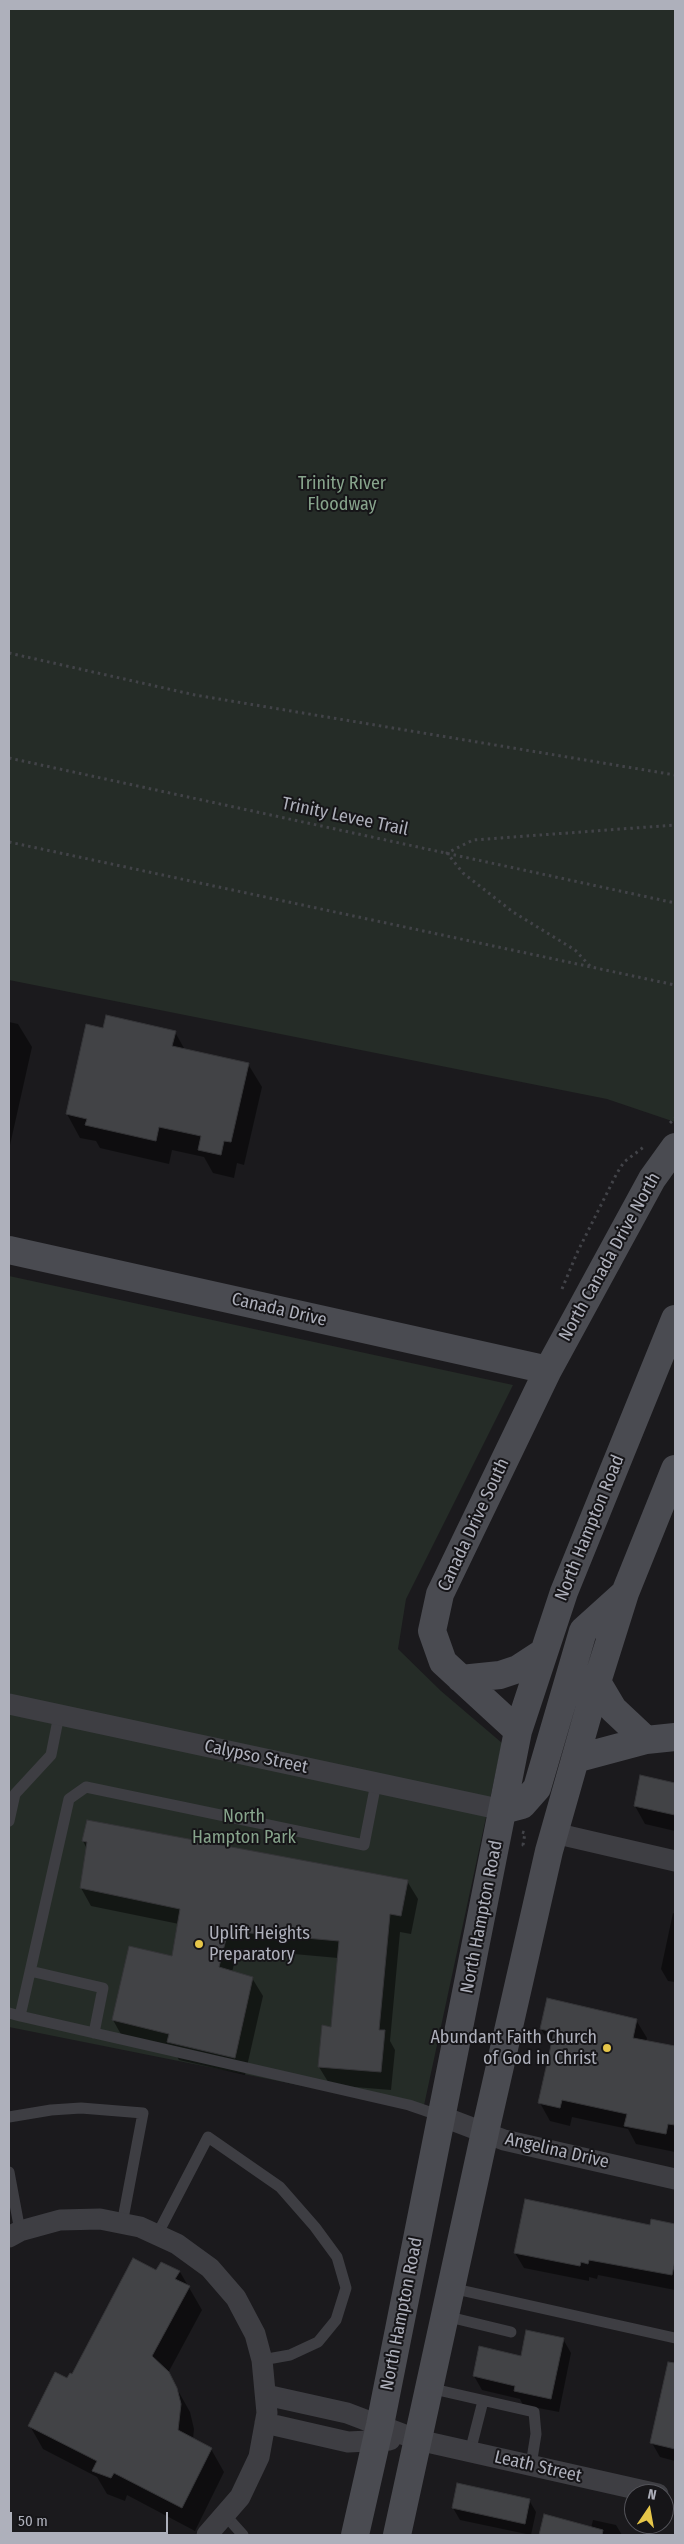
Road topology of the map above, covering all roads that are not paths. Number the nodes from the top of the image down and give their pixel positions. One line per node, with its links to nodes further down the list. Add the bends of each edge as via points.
1 (672, 1136): 4 (main road, North Canada Drive North)
2 (9, 1250): 4 (main road, Canada Drive)
3 (675, 1319): 7 (main road, North Hampton Road, via 564,1592)
4 (548, 1370): 8 (main road, Canada Drive South, via 440,1594 432,1631 443,1662)
5 (675, 1469): 6 (main road)
6 (625, 1593): 9 (main road); 18 (main road, via 584,1631 537,1788)
7 (544, 1652): 8 (main road, via 518,1669 500,1675); 12 (main road, North Hampton Road)
8 (461, 1679): 12 (main road, Canada Drive South)
9 (597, 1682): 14 (main road, via 613,1709); 15 (main road)
10 (9, 1704): 11 (street, Calypso Street)
11 (59, 1715): 16 (street, Calypso Street); 17 (lane, via 51,1755 15,1794)
12 (518, 1731): 18 (main road, North Hampton Road)
13 (675, 1737): 14 (main road)
14 (646, 1740): 15 (main road)
15 (575, 1759): 19 (main road)
16 (376, 1783): 18 (street, Calypso Street); 21 (lane, via 364,1845 86,1786 69,1799)
17 (9, 1821)
18 (511, 1821): 24 (main road, North Hampton Road)
19 (554, 1833): 20 (street); 26 (main road)
20 (675, 1861)
21 (30, 1971): 22 (lane); 23 (lane, via 103,1988)
22 (14, 2014): 23 (lane)
23 (94, 2033): 24 (lane, via 409,2105)
24 (441, 2116): 26 (street, Angelina Drive); 41 (main road, North Hampton Road)
25 (9, 2117): 29 (lane, via 81,2108 143,2113)
26 (485, 2132): 28 (street, Angelina Drive, via 504,2140); 32 (main road)
27 (9, 2172): 30 (lane)
28 (675, 2179)
29 (122, 2224): 30 (street, via 100,2219 60,2220); 31 (street)
30 (15, 2234)
31 (158, 2235): 36 (street, via 177,2244 210,2268 236,2298 255,2334); 36 (lane, via 208,2137 280,2187 315,2227 337,2257 346,2288 336,2320 318,2342 290,2355)
32 (451, 2288): 33 (main road); 35 (lane)
33 (445, 2316): 34 (lane); 37 (main road)
34 (511, 2332)
35 (675, 2338)
36 (262, 2360): 38 (street)
37 (429, 2388): 39 (lane); 42 (main road)
38 (266, 2395): 40 (street); 41 (street, Leath Street, via 347,2413)
39 (483, 2400): 43 (lane); 44 (lane, via 534,2412 536,2434)
40 (266, 2423): 41 (street, Leath Street, via 348,2442); 46 (street, via 259,2457 240,2497)
41 (378, 2433): 42 (street, Leath Street); 49 (main road, North Hampton Road)
42 (418, 2440): 43 (street, Leath Street); 50 (main road)
43 (470, 2452): 44 (street, Leath Street)
44 (531, 2465): 45 (street, Leath Street)
45 (624, 2486)
46 (225, 2515): 47 (street); 48 (lane)
47 (206, 2535)
48 (243, 2535)
49 (355, 2535)
50 (397, 2535)

